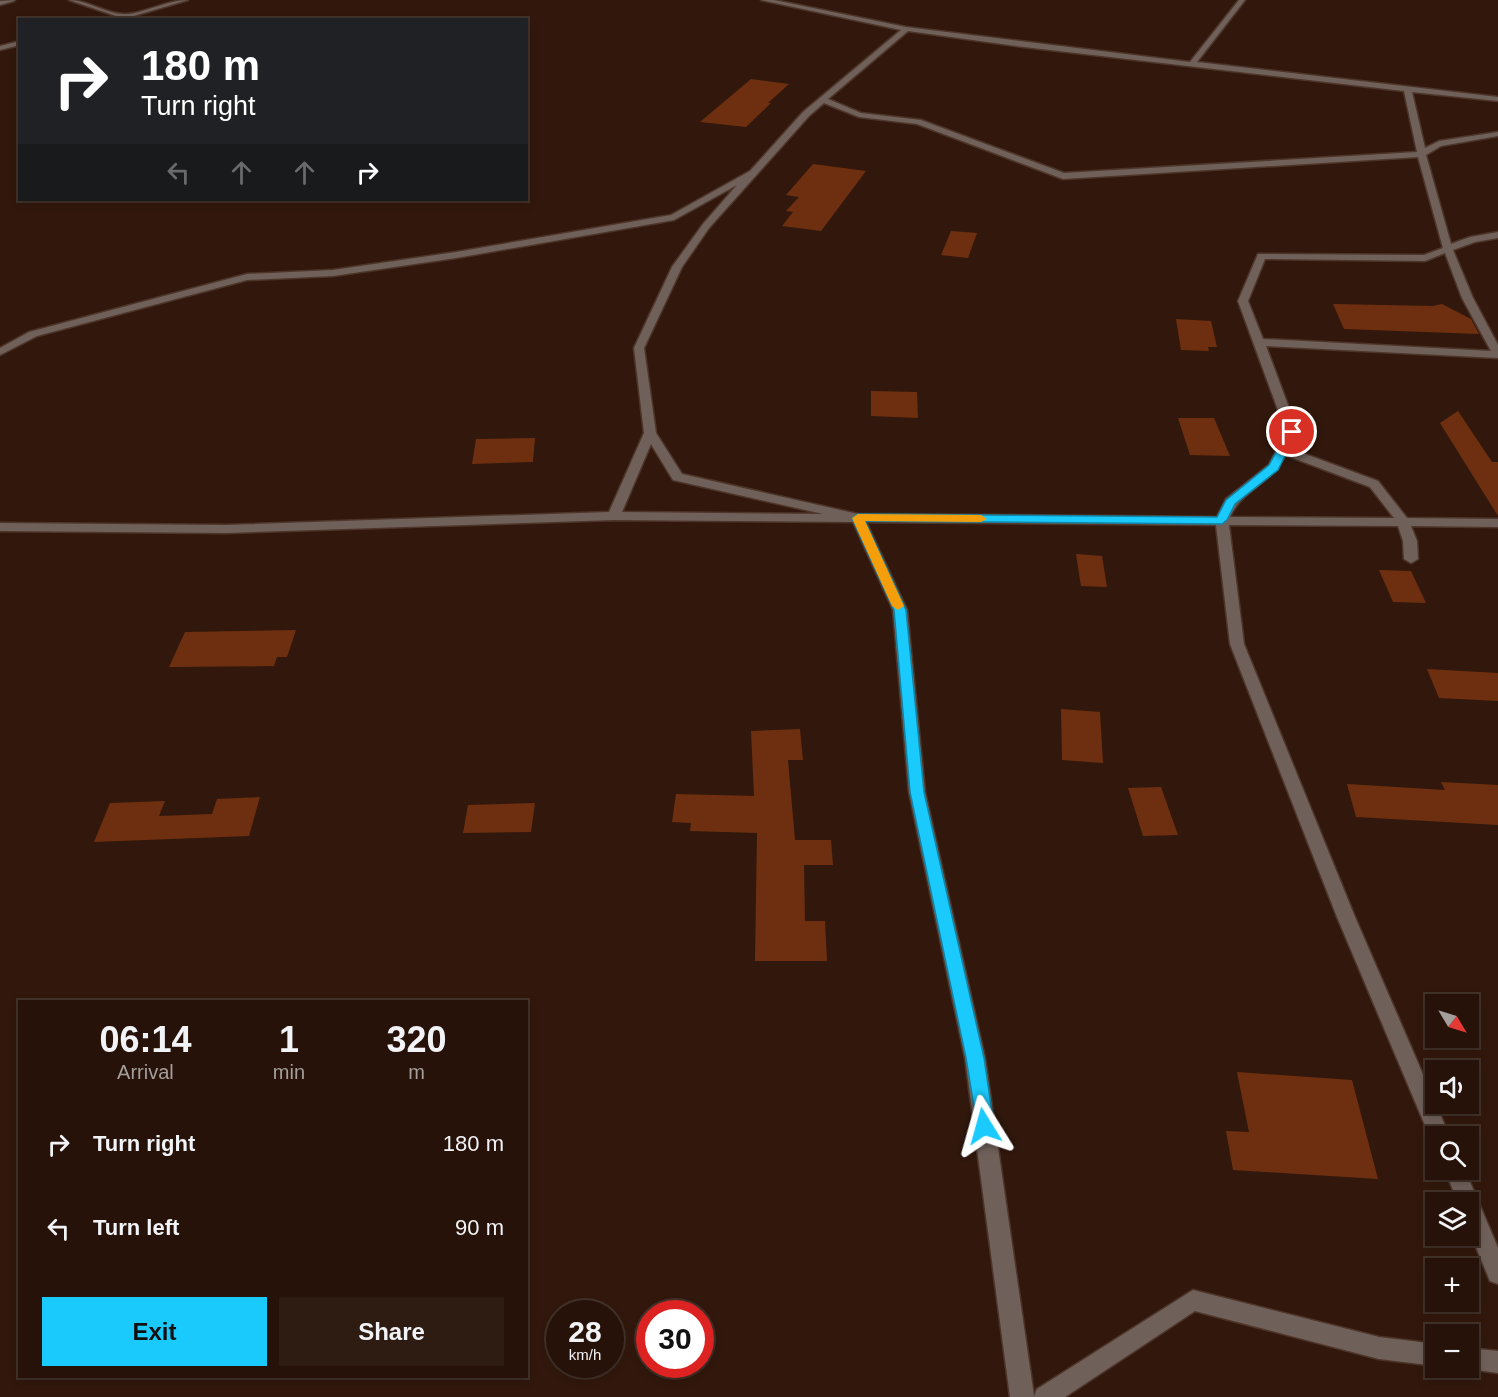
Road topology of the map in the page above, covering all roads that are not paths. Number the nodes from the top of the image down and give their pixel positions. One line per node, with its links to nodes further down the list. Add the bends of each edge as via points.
1 (12, 0): 6 (street)
2 (72, 0): 7 (street)
3 (185, 0): 7 (street)
4 (764, 0): 9 (street)
5 (1242, 0): 12 (street)
6 (0, 3)
7 (122, 16): 8 (street)
8 (116, 18)
9 (906, 29): 12 (street); 15 (street)
10 (18, 44): 11 (street)
11 (0, 48)
12 (1191, 64): 13 (street)
13 (1408, 90): 14 (street); 17 (street)
14 (1498, 99)
15 (823, 100): 17 (street, via 859,115 918,122 1063,176); 18 (street)
16 (1498, 134): 17 (street, via 1439,144)
17 (1421, 154): 20 (street)
18 (755, 172): 22 (street, via 674,217 333,273 247,277 33,334); 23 (street, via 706,226 676,267 639,348)
19 (1498, 235): 20 (street, via 1473,239)
20 (1448, 251): 21 (street, via 1425,258 1261,256 1243,301); 21 (street, via 1498,355)
21 (1258, 342): 24 (street, via 1292,432)
22 (0, 352)
23 (650, 433): 25 (street); 26 (street, via 677,477)
24 (1282, 450): 27 (street, via 1274,467 1230,502); 28 (street, via 1374,484)
25 (614, 516): 26 (street); 30 (street, via 226,529)
26 (858, 518): 27 (street); 38 (street, via 900,610 917,792 975,1058)
27 (1222, 520): 28 (street); 32 (street, via 1237,644 1346,917)
28 (1403, 522): 29 (street); 31 (street)
29 (1498, 523)
30 (0, 527)
31 (1411, 559)
32 (1435, 1126)
33 (1459, 1180): 34 (street)
34 (1498, 1274)
35 (1425, 1354): 39 (street, via 1378,1348 1193,1300)
36 (1479, 1360): 37 (street)
37 (1498, 1362)
38 (1022, 1397)
39 (1045, 1397)

